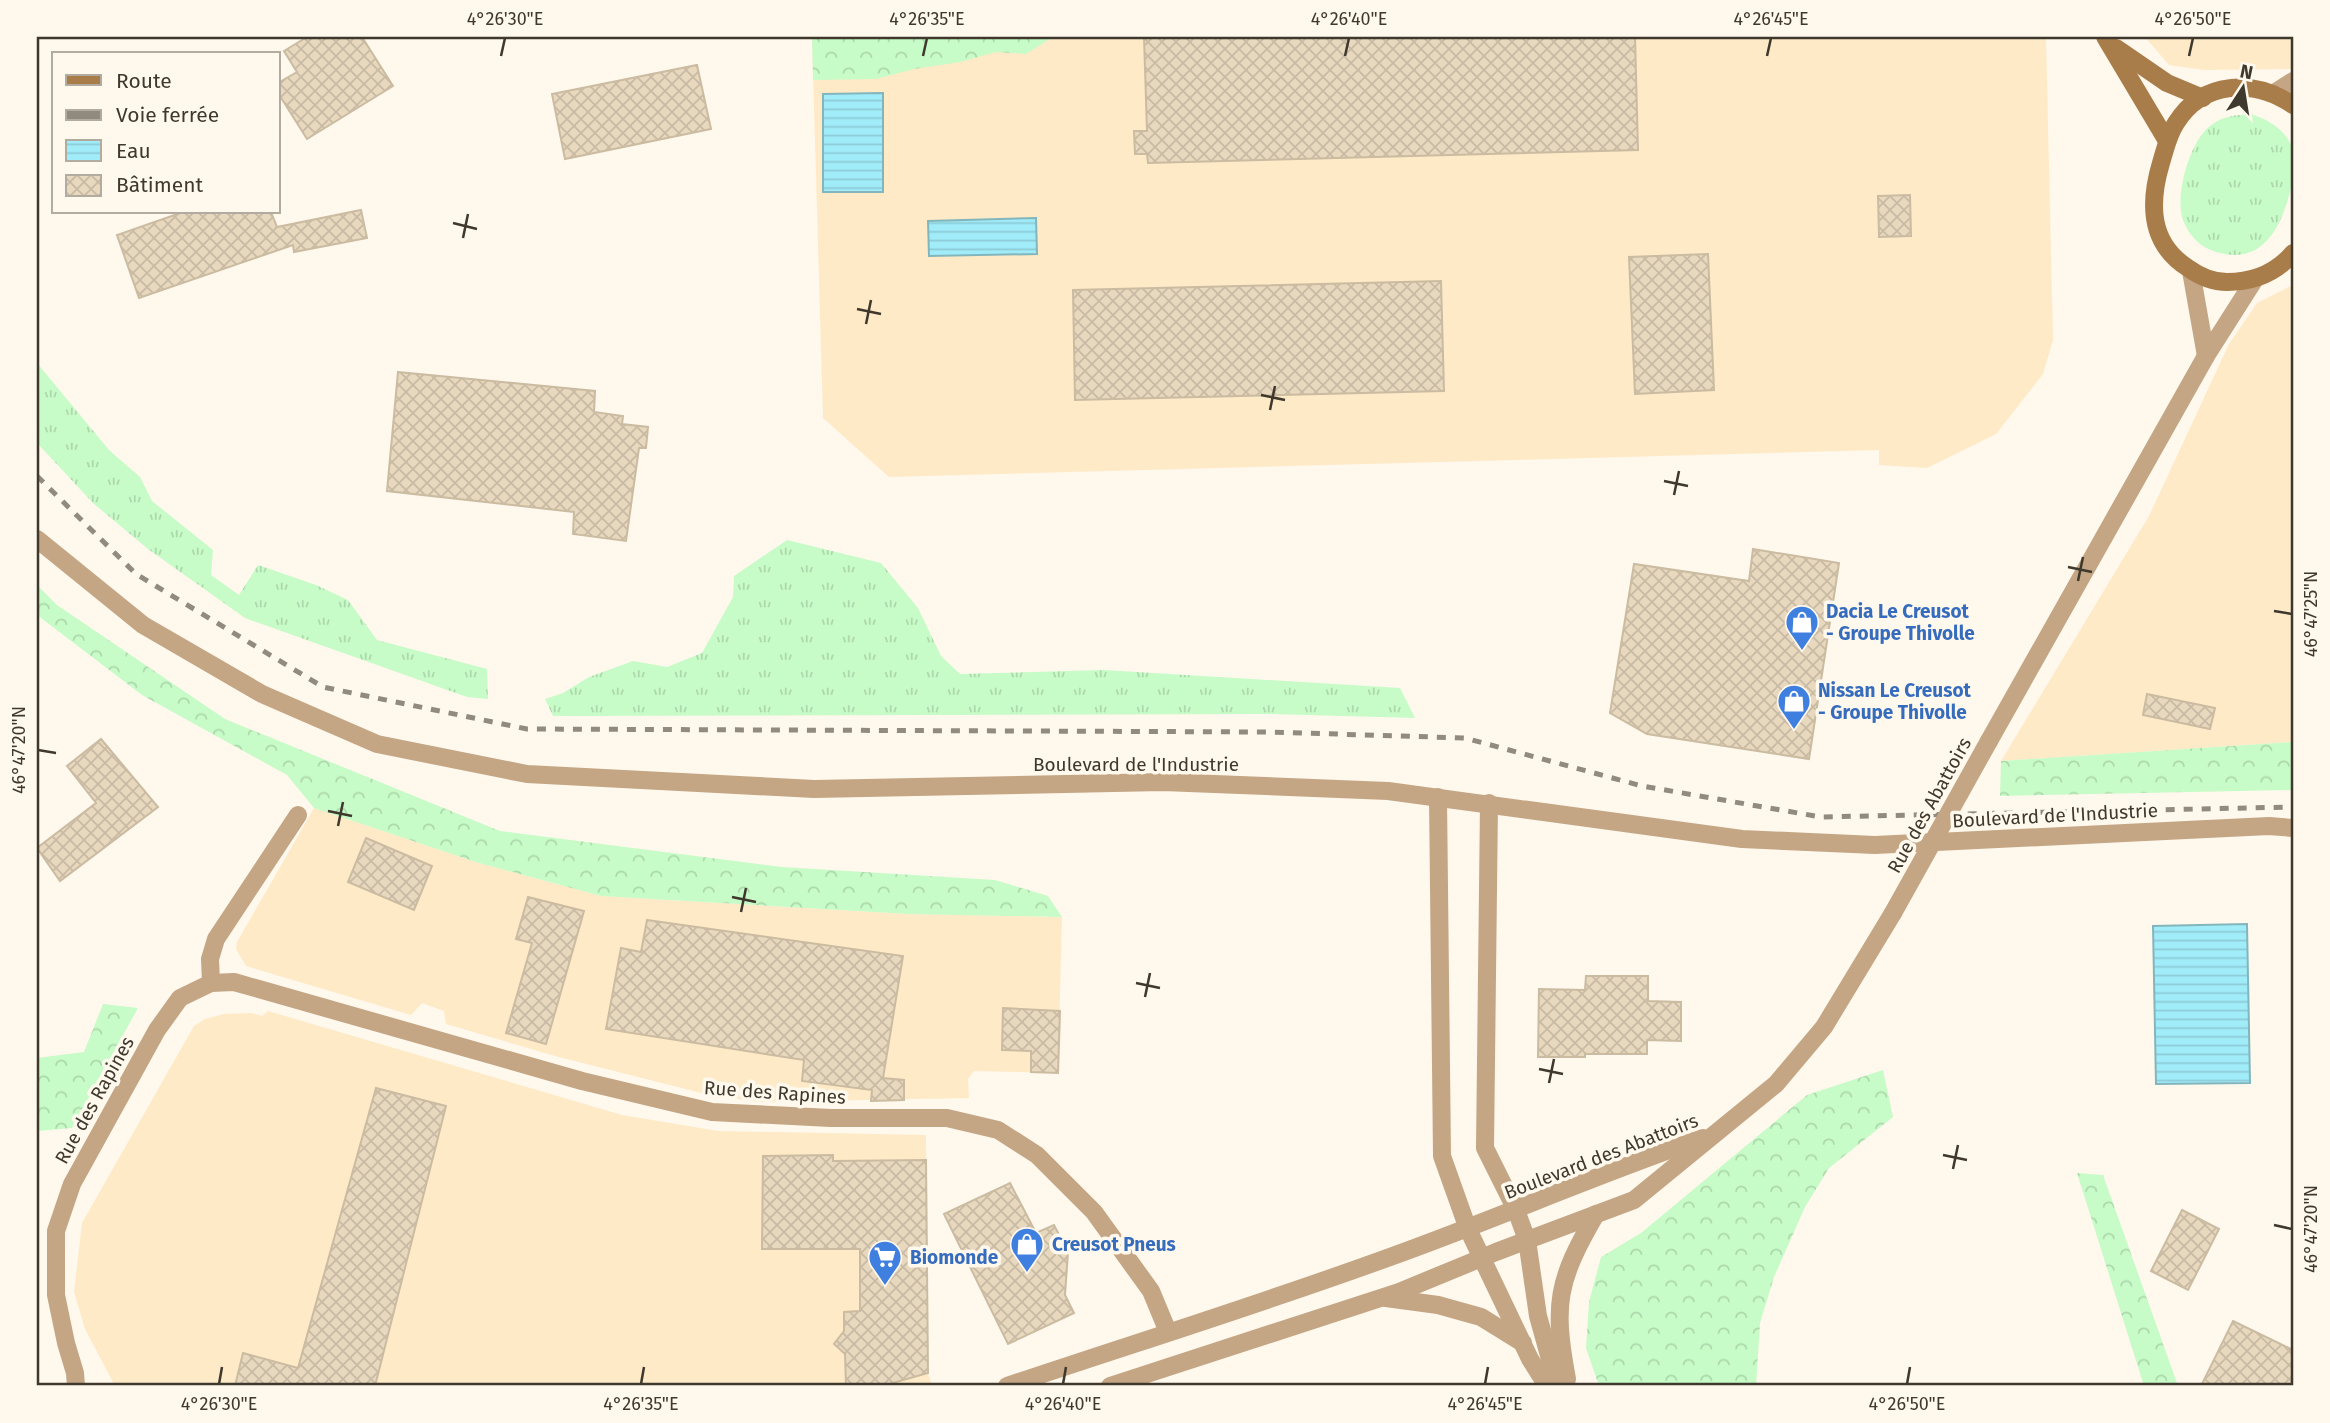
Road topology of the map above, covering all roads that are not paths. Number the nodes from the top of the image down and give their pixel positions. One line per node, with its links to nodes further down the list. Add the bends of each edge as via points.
1 (2108, 40): 4 (main road, via 2167,83); 6 (main road)
2 (2293, 81): 3 (street)
3 (2274, 93): 4 (main road, via 2232,87); 5 (main road)
4 (2203, 98): 6 (main road, via 2176,123)
5 (2293, 105)
6 (2167, 141): 8 (main road, via 2155,182 2155,225 2164,246)
7 (2293, 253): 9 (main road, via 2284,264)
8 (2191, 271): 9 (main road, via 2220,282); 10 (street)
9 (2255, 279): 10 (street, Rue des Abattoirs)
10 (2206, 356): 17 (street, Rue des Abattoirs, bridge, via 1825,1027 1776,1084)
11 (37, 539): 12 (street, Boulevard de l'Industrie, via 143,625 262,694 377,744 527,774 814,789 1163,782)
12 (1438, 797): 13 (street, Boulevard de l'Industrie); 20 (street, via 1441,1156)
13 (1489, 803): 15 (street, Boulevard de l'Industrie, via 1742,839 1875,845); 18 (street, via 1485,1148)
14 (298, 815): 16 (street, via 216,939 210,960)
15 (2293, 828)
16 (211, 984): 24 (street, Rue des Rapines, via 234,982 282,994 582,1081 712,1112 947,1118 998,1130 1037,1155 1094,1212 1151,1290); 26 (street, Rue des Rapines, via 180,998 157,1030 72,1184 56,1231 56,1295)
17 (1713, 1135): 18 (street, Boulevard des Abattoirs); 19 (street, Boulevard des Abattoirs, via 1634,1200)
18 (1516, 1210): 20 (street, Boulevard des Abattoirs); 21 (street)
19 (1596, 1214): 21 (street, Boulevard des Abattoirs); 30 (street, via 1565,1275 1559,1305)
20 (1468, 1229): 22 (street); 24 (street, Boulevard des Abattoirs)
21 (1527, 1240): 22 (street, Boulevard des Abattoirs); 30 (street, via 1538,1316 1550,1359)
22 (1482, 1258): 23 (street, Boulevard des Abattoirs); 25 (street)
23 (1383, 1298): 25 (street, via 1481,1317); 28 (street, Boulevard des Abattoirs)
24 (1168, 1332): 27 (street, Boulevard des Abattoirs)
25 (1523, 1343): 29 (street)
26 (76, 1386)
27 (1007, 1386)
28 (1110, 1386)
29 (1547, 1386)
30 (1567, 1386)

